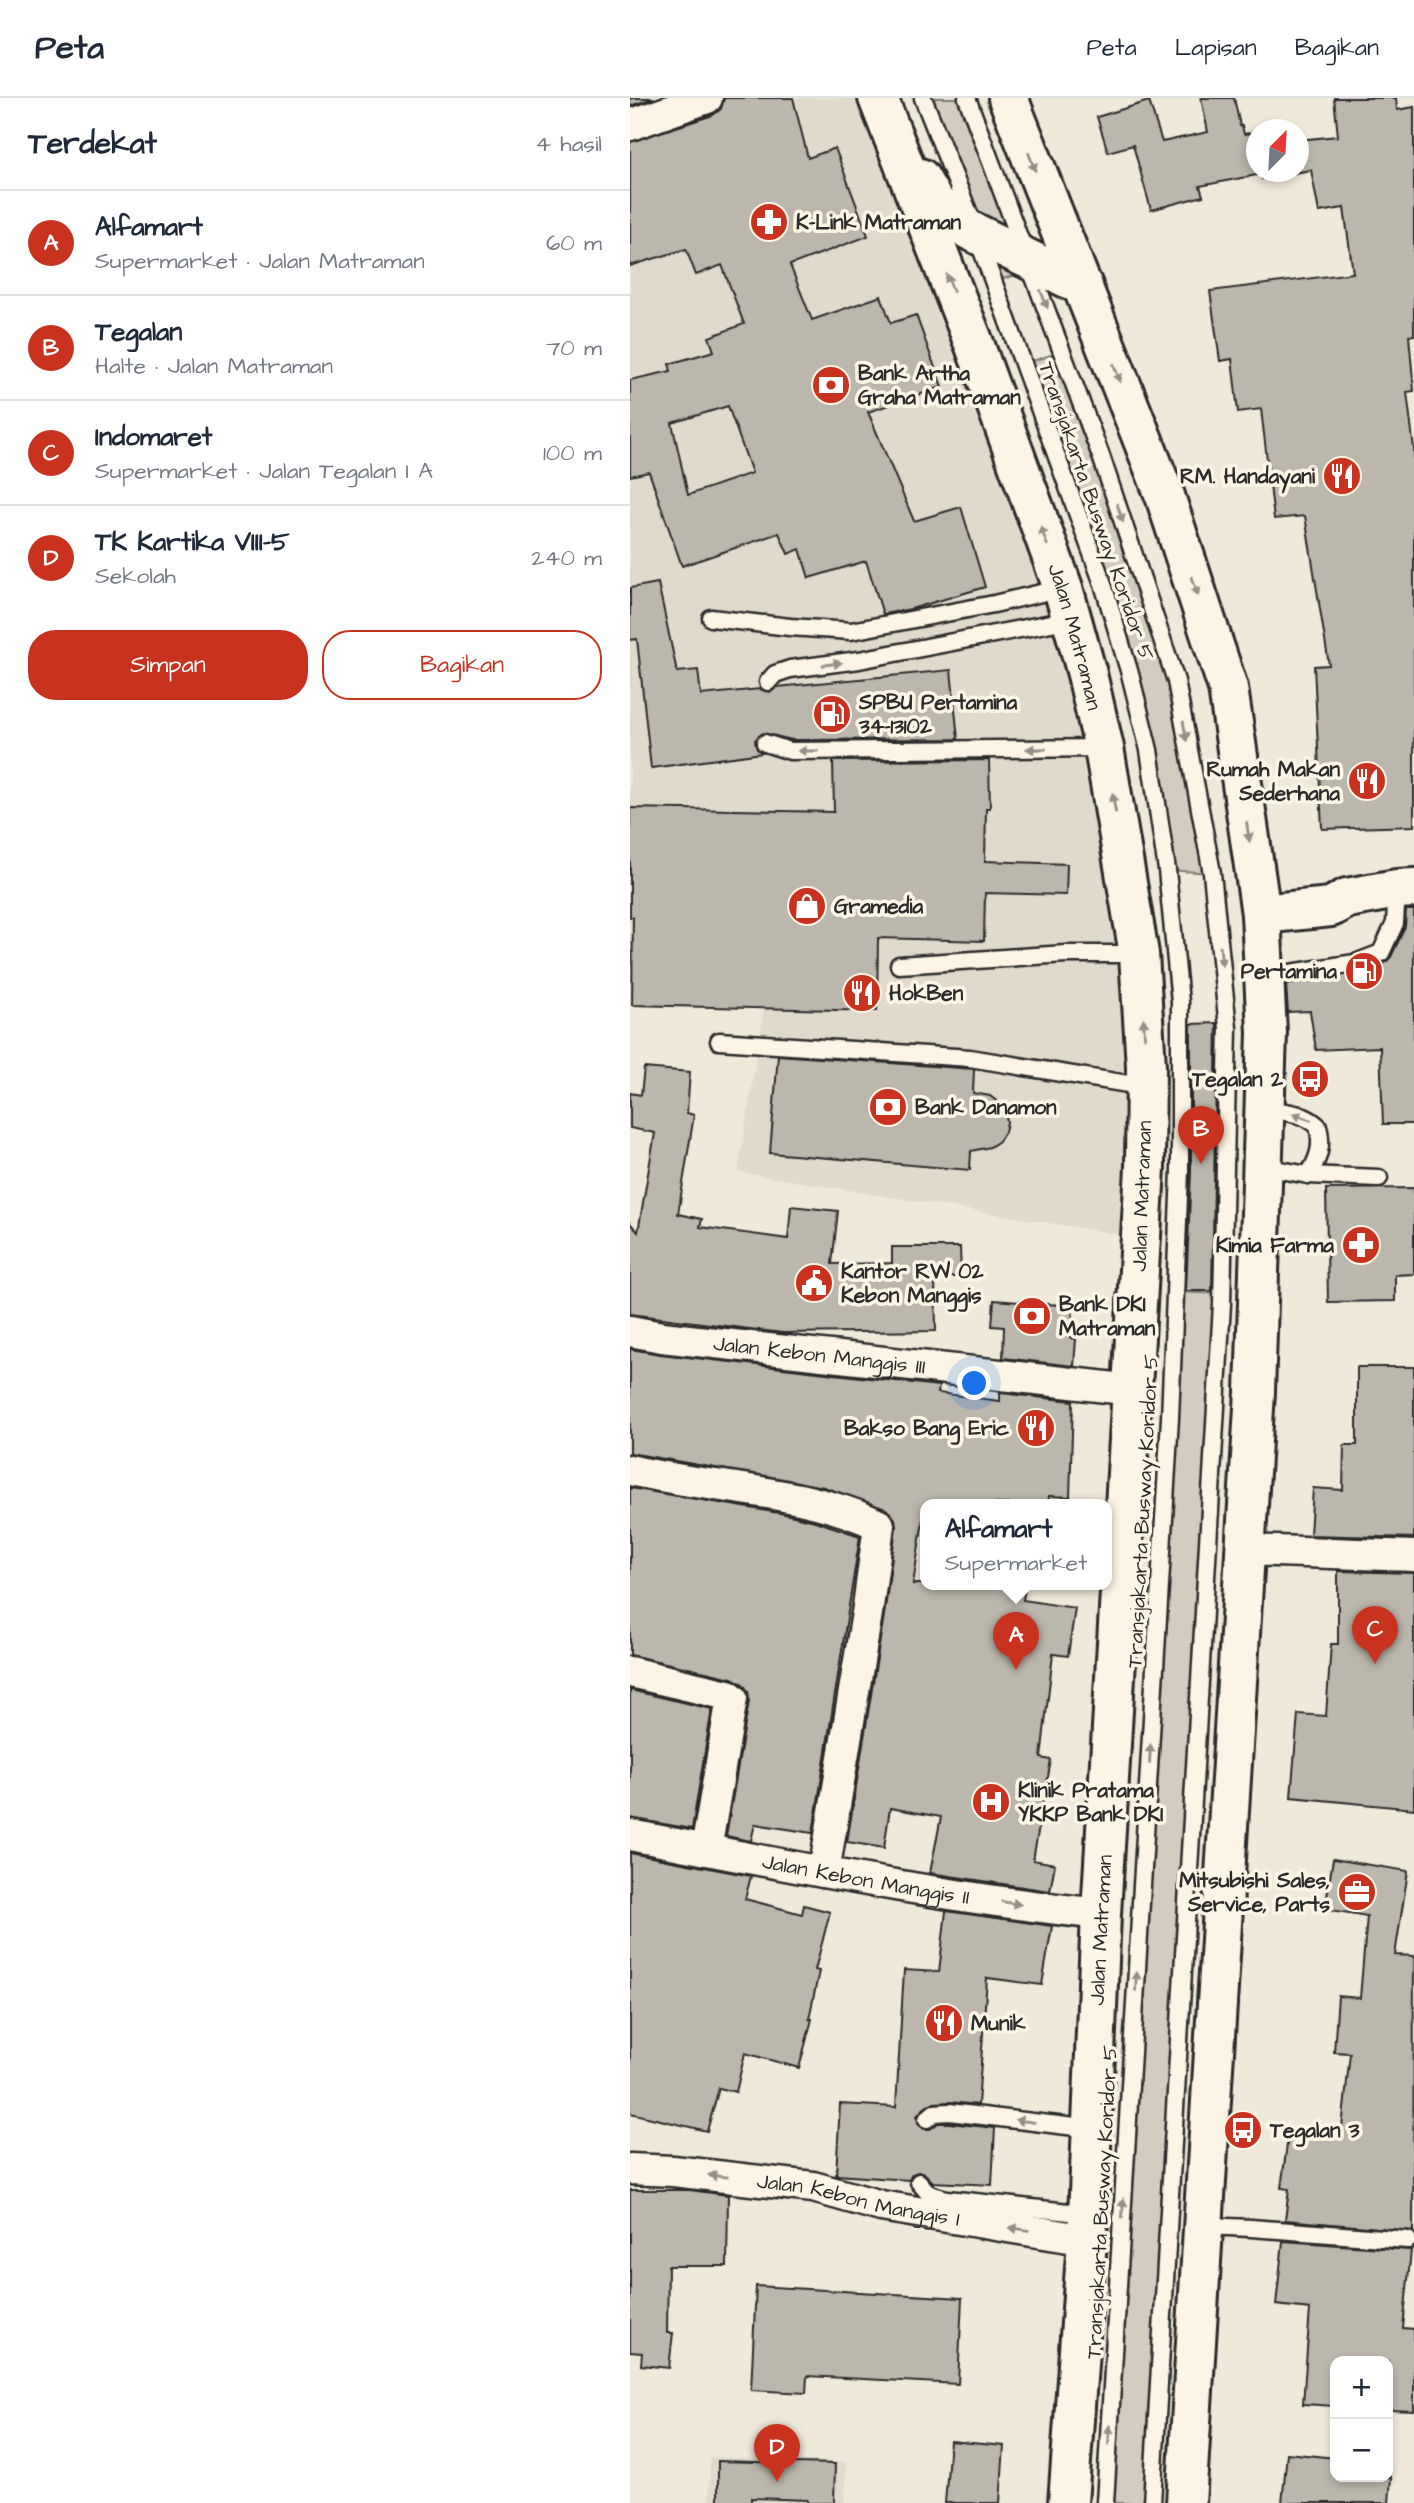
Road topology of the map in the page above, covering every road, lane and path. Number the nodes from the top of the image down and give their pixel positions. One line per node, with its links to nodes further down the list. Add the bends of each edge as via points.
1 (707, 98): 7 (street)
2 (878, 98): 11 (main road, Jalan Matraman, one-way to 2)
3 (888, 98): 8 (main road, via 934,202)
4 (923, 98): 8 (lane, Transjakarta Busway Koridor 5)
5 (967, 98): 9 (lane, Transjakarta Busway Koridor 5)
6 (1007, 98): 10 (main road, one-way to 10)
7 (630, 125)
8 (976, 234): 9 (main road); 45 (lane, Transjakarta Busway Koridor 5, one-way to 8, via 1170,1418 1180,1171 1180,1003 1149,750 1130,674 1103,584)
9 (1029, 261): 10 (main road); 46 (lane, Transjakarta Busway Koridor 5, one-way to 46, via 1101,456 1176,681 1212,873 1228,1028 1221,1318)
10 (1083, 286): 17 (main road, one-way to 17, via 1165,496 1228,688)
11 (1068, 603): 12 (lane, via 969,609 851,631); 13 (lane, one-way to 11, via 790,669 859,660); 15 (main road, Jalan Matraman)
12 (710, 618)
13 (768, 682)
14 (765, 743): 15 (lane, one-way to 14, via 790,751)
15 (1104, 748): 18 (main road, Jalan Matraman, one-way to 15)
16 (1405, 889): 17 (main road, via 1347,898 1325,890); 20 (lane, via 1381,953 1355,963)
17 (1259, 901): 20 (main road)
18 (1139, 954): 19 (lane); 22 (main road, Jalan Matraman, one-way to 18)
19 (900, 965)
20 (1265, 977): 23 (main road)
21 (719, 1041): 22 (lane, via 970,1058)
22 (1146, 1087): 28 (main road, Jalan Matraman)
23 (1266, 1109): 24 (main road); 25 (lane, one-way to 23, via 1320,1151 1318,1126 1303,1115)
24 (1264, 1167): 25 (lane); 30 (main road)
25 (1308, 1175): 26 (lane)
26 (1379, 1178)
27 (630, 1331): 28 (street, Jalan Kebon Manggis III)
28 (1133, 1390): 36 (main road, Jalan Matraman)
29 (630, 1470): 35 (street, via 788,1497 879,1525)
30 (1246, 1550): 31 (street); 41 (main road)
31 (1414, 1556)
32 (630, 1672): 34 (street, via 732,1698)
33 (630, 1835): 34 (street, Jalan Kebon Manggis II)
34 (706, 1850): 35 (street, Jalan Kebon Manggis II)
35 (824, 1872): 36 (street, Jalan Kebon Manggis II, one-way to 36)
36 (1101, 1914): 38 (main road, Jalan Matraman)
37 (927, 2119): 38 (lane, one-way to 37, via 949,2112 934,2113)
38 (1092, 2129): 42 (main road, Jalan Matraman)
39 (630, 2169): 42 (street, Jalan Kebon Manggis I, one-way to 39, via 881,2206 813,2187)
40 (919, 2182): 42 (lane, via 929,2194 947,2199)
41 (1204, 2226): 43 (lane); 47 (main road)
42 (1087, 2227): 44 (main road, Jalan Matraman)
43 (1408, 2240)
44 (1068, 2503)
45 (1105, 2503)
46 (1152, 2503)
47 (1186, 2503)

